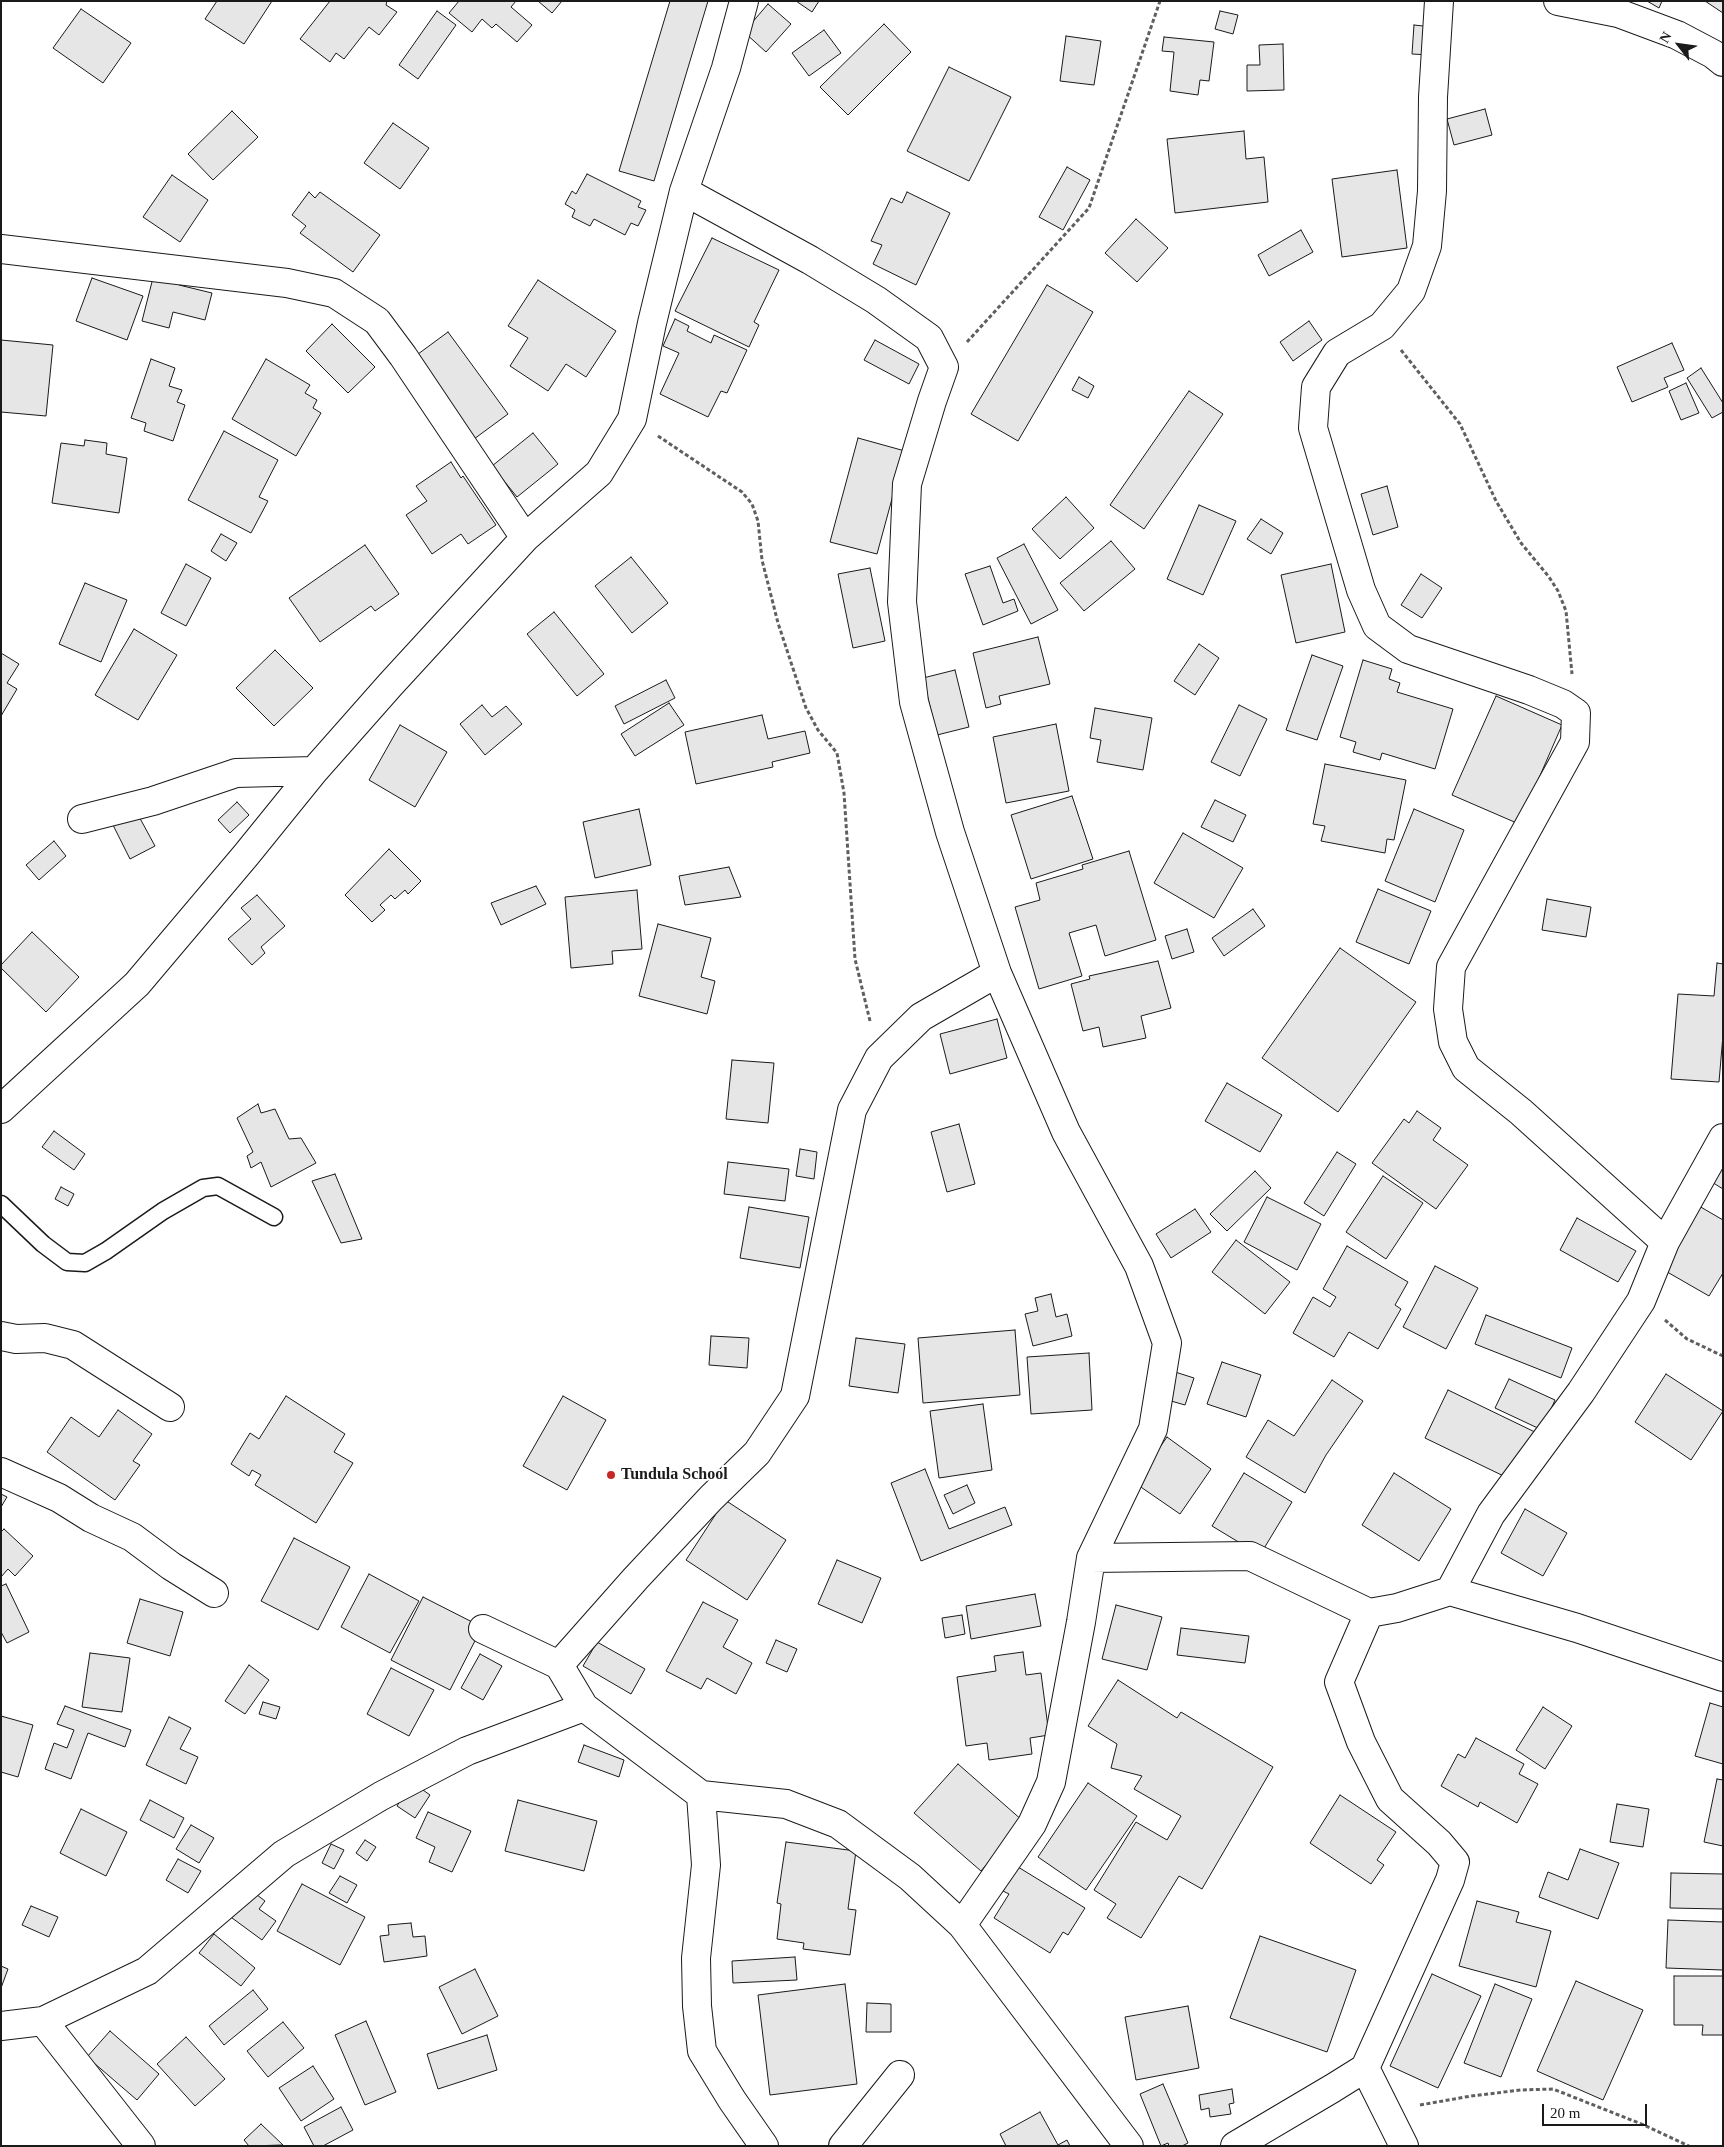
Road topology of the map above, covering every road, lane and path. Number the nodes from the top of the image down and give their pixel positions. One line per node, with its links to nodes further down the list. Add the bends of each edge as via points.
1 (744, 1): 6 (street, via 726,68)
2 (1160, 1): 9 (path, via 1089,208)
3 (1439, 1): 8 (street, via 1427,246 1410,291)
4 (1558, 1): 5 (street, via 1618,13 1669,32)
5 (1723, 62)
6 (684, 191): 9 (street, via 876,300 928,338); 10 (street)
7 (1, 249): 11 (street, via 287,283 334,293 376,321)
8 (1382, 326): 12 (path, via 1460,424 1496,501 1521,543 1558,591 1566,612); 12 (street, via 1337,353 1316,387 1313,428 1361,590 1377,626 1408,650 1529,690)
9 (944, 367): 15 (street, via 907,484 902,602 914,702 950,832)
10 (632, 419): 11 (street, via 599,473); 16 (path, via 742,492 752,504 778,623 806,708 818,730 837,753 844,793 855,958)
11 (525, 538): 13 (street)
12 (1576, 713): 21 (street, via 1575,742 1451,968 1448,1009 1453,1042 1466,1068 1521,1112)
13 (314, 771): 14 (street, via 236,773 153,801); 17 (street, via 138,984)
14 (82, 819)
15 (997, 973): 16 (street, via 920,1017); 27 (street, via 1066,1132 1140,1266 1168,1343 1154,1429)
16 (880, 1058): 32 (street, via 852,1110 794,1396 757,1453 642,1571)
17 (1, 1109)
18 (1723, 1138): 21 (street)
19 (1, 1204): 20 (lane, via 67,1262 85,1263 162,1211 203,1188 218,1186)
20 (274, 1217)
21 (1665, 1242): 22 (street)
22 (1641, 1301): 24 (path, via 1687,1339); 28 (street, via 1581,1392 1491,1514)
23 (1, 1336): 25 (street, via 45,1338 73,1345)
24 (1723, 1356)
25 (170, 1407)
26 (1, 1472): 29 (street, via 132,1537)
27 (1091, 1558): 30 (street, via 1250,1556); 36 (street, via 1051,1782 1032,1824)
28 (1450, 1591): 30 (street, via 1398,1608); 33 (street, via 1577,1628)
29 (214, 1593)
30 (1369, 1613): 39 (street, via 1339,1682 1361,1742 1390,1799 1439,1843 1455,1862 1450,1880)
31 (483, 1629): 32 (street)
32 (559, 1665): 34 (street)
33 (1723, 1677)
34 (584, 1707): 35 (street); 37 (street, via 467,1751 382,1796 284,1854 147,1972)
35 (702, 1795): 36 (street, via 786,1804 838,1824 910,1877); 43 (street, via 706,1865 696,1958 702,2051)
36 (962, 1925): 45 (street)
37 (43, 2021): 38 (street); 42 (street)
38 (1, 2026)
39 (1365, 2068): 41 (street); 46 (street)
40 (900, 2075): 44 (street)
41 (1386, 2112): 47 (street); 48 (path, via 1471,2096 1554,2089)
42 (141, 2146)
43 (764, 2146)
44 (843, 2146)
45 (1129, 2146)
46 (1234, 2146)
47 (1404, 2146)
48 (1689, 2146)

